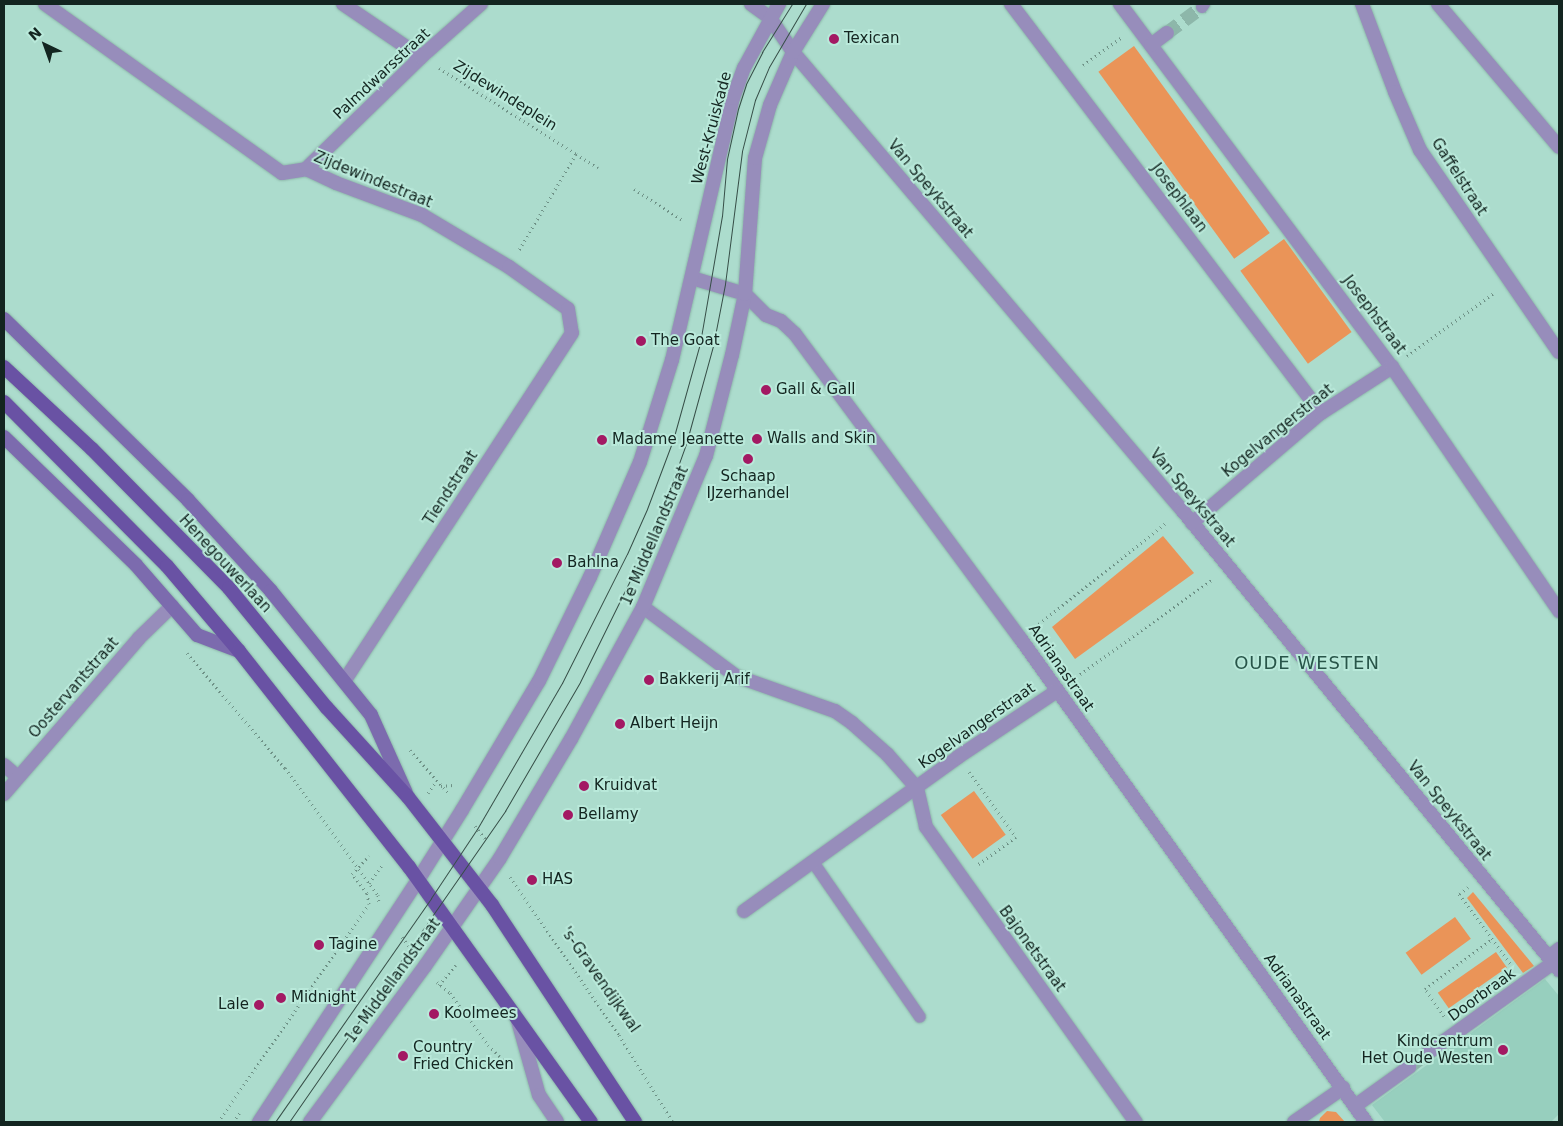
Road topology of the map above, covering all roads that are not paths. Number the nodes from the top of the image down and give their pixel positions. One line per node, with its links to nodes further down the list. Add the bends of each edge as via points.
1 (45, 4): 17 (street, Zijdewindestraat, via 282,173)
2 (343, 4): 15 (street)
3 (481, 4): 15 (street, Palmdwarsstraat)
4 (751, 4): 11 (street)
5 (780, 4): 11 (street, West-Kruiskade)
6 (823, 4): 14 (street)
7 (1011, 4): 27 (street, Josephlaan)
8 (1120, 4): 13 (street, Josephstraat)
9 (1362, 4): 23 (street, Gaffelstraat, via 1420,150)
10 (1438, 4): 16 (street)
11 (770, 18): 14 (street); 18 (street, West-Kruiskade, via 744,68 733,98)
12 (1167, 33): 13 (street)
13 (1151, 45): 24 (street, Josephstraat)
14 (793, 52): 20 (street, 1e Middellandstraat, via 770,105 755,158); 29 (street, Van Speykstraat)
15 (421, 57): 17 (street, Palmdwarsstraat)
16 (1559, 147)
17 (306, 168): 21 (street, Zijdewindestraat, via 336,183 422,215 509,267)
18 (698, 252): 19 (street, 1e Middellandstraat)
19 (692, 278): 20 (street, Adrianastraat); 41 (street, 1e Middellandstraat, via 672,360 640,462 598,560 539,681 458,805)
20 (745, 294): 31 (street, 1e Middellandstraat, via 706,456); 35 (street, Adrianastraat, via 766,315 795,334)
21 (568, 308): 34 (street, Tiendstraat, via 572,333)
22 (4, 319): 34 (main road, Henegouwerlaan, via 188,500 271,591)
23 (1559, 352)
24 (1392, 367): 27 (street, Kogelvangerstraat); 32 (street, Josephstraat)
25 (4, 368): 40 (main road, Henegouwerlaan, via 92,449 228,588 327,708)
26 (4, 402): 33 (main road, via 167,566)
27 (1321, 413): 29 (street, Kogelvangerstraat)
28 (4, 437): 30 (main road, via 136,565)
29 (1192, 523): 47 (street, Van Speykstraat, via 1481,876)
30 (172, 606): 33 (main road, via 197,634); 37 (street, Oostervantstraat, via 139,638)
31 (643, 607): 38 (street, via 736,676 835,711 887,754); 44 (street, 1e Middellandstraat, via 571,739 500,858)
32 (1559, 611)
33 (239, 651): 43 (main road)
34 (344, 681): 40 (main road, Henegouwerlaan, via 372,715)
35 (1057, 691): 38 (street, Kogelvangerstraat); 52 (street, Adrianastraat)
36 (4, 765): 37 (street)
37 (18, 778): 39 (street, Oostervantstraat)
38 (917, 788): 42 (street, Kogelvangerstraat); 59 (street, Bajonetstraat, via 926,827)
39 (4, 794)
40 (408, 797): 41 (main road, Henegouwerlaan)
41 (443, 840): 43 (street, 1e Middellandstraat); 44 (main road, Henegouwerlaan)
42 (813, 862): 45 (street, Kogelvangerstraat); 48 (lane)
43 (418, 880): 46 (main road); 54 (street, 1e Middellandstraat)
44 (479, 887): 46 (street, 1e Middellandstraat); 58 (main road)
45 (744, 911)
46 (452, 927): 49 (main road); 55 (street, 1e Middellandstraat)
47 (1555, 960): 50 (street, Doorbraak)
48 (920, 1017)
49 (517, 1018): 56 (street, via 539,1095); 57 (main road)
50 (1429, 1052)
51 (1409, 1067): 53 (street)
52 (1342, 1088): 53 (street, Adrianastraat); 60 (street)
53 (1355, 1106): 61 (street, Adrianastraat)
54 (259, 1122)
55 (310, 1122)
56 (557, 1122)
57 (591, 1122)
58 (635, 1122)
59 (1136, 1122)
60 (1294, 1122)
61 (1366, 1122)

